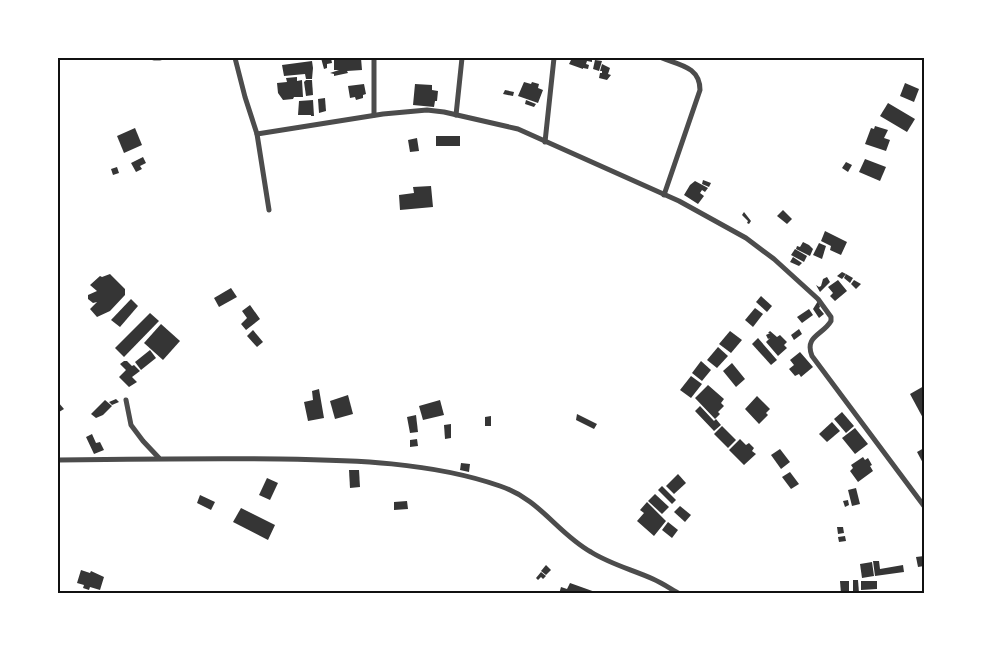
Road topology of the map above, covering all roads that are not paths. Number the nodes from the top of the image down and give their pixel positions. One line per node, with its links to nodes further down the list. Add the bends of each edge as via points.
1 (154, 58): 2 (street)
2 (160, 58)
3 (236, 58): 10 (street)
4 (374, 58): 8 (street)
5 (462, 58): 9 (street)
6 (554, 58): 11 (street)
7 (662, 58): 12 (street, via 694,71 700,80 700,90)
8 (374, 115): 9 (street, via 427,110); 10 (street)
9 (456, 115): 11 (street, via 518,129)
10 (257, 134): 13 (street)
11 (545, 142): 12 (street)
12 (664, 195): 17 (street, via 746,238 818,299 831,321 812,340 812,356)
13 (269, 210)
14 (126, 400): 15 (street, via 132,425)
15 (159, 458): 16 (street); 18 (street, via 327,460 404,465 466,476 502,486 528,499 570,538 591,552)
16 (58, 460)
17 (924, 506)
18 (680, 594)

